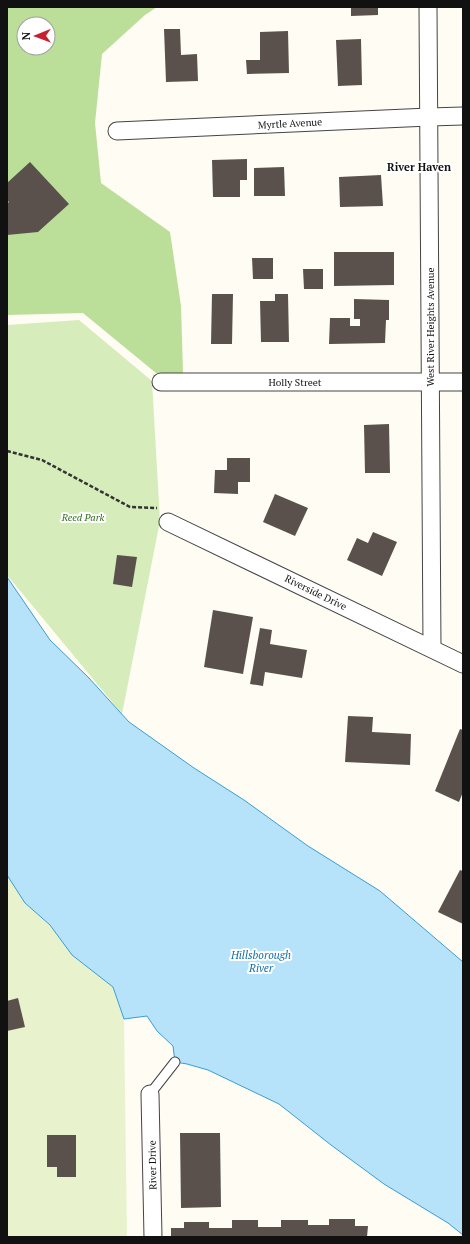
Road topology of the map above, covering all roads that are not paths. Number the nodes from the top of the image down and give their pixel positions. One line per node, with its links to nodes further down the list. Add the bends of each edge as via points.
1 (428, 7): 2 (street, West River Heights Avenue)
2 (429, 116): 3 (street, Myrtle Avenue); 4 (street, Myrtle Avenue); 6 (street, West River Heights Avenue)
3 (463, 116)
4 (117, 131)
5 (161, 382): 6 (street, Holly Street)
6 (430, 382): 7 (street, Holly Street); 9 (street, West River Heights Avenue)
7 (463, 382)
8 (168, 522): 9 (street, Riverside Drive)
9 (432, 648): 10 (street, Riverside Drive)
10 (463, 664)
11 (175, 1062): 12 (lane)
12 (150, 1094): 13 (street, River Drive)
13 (153, 1237)

